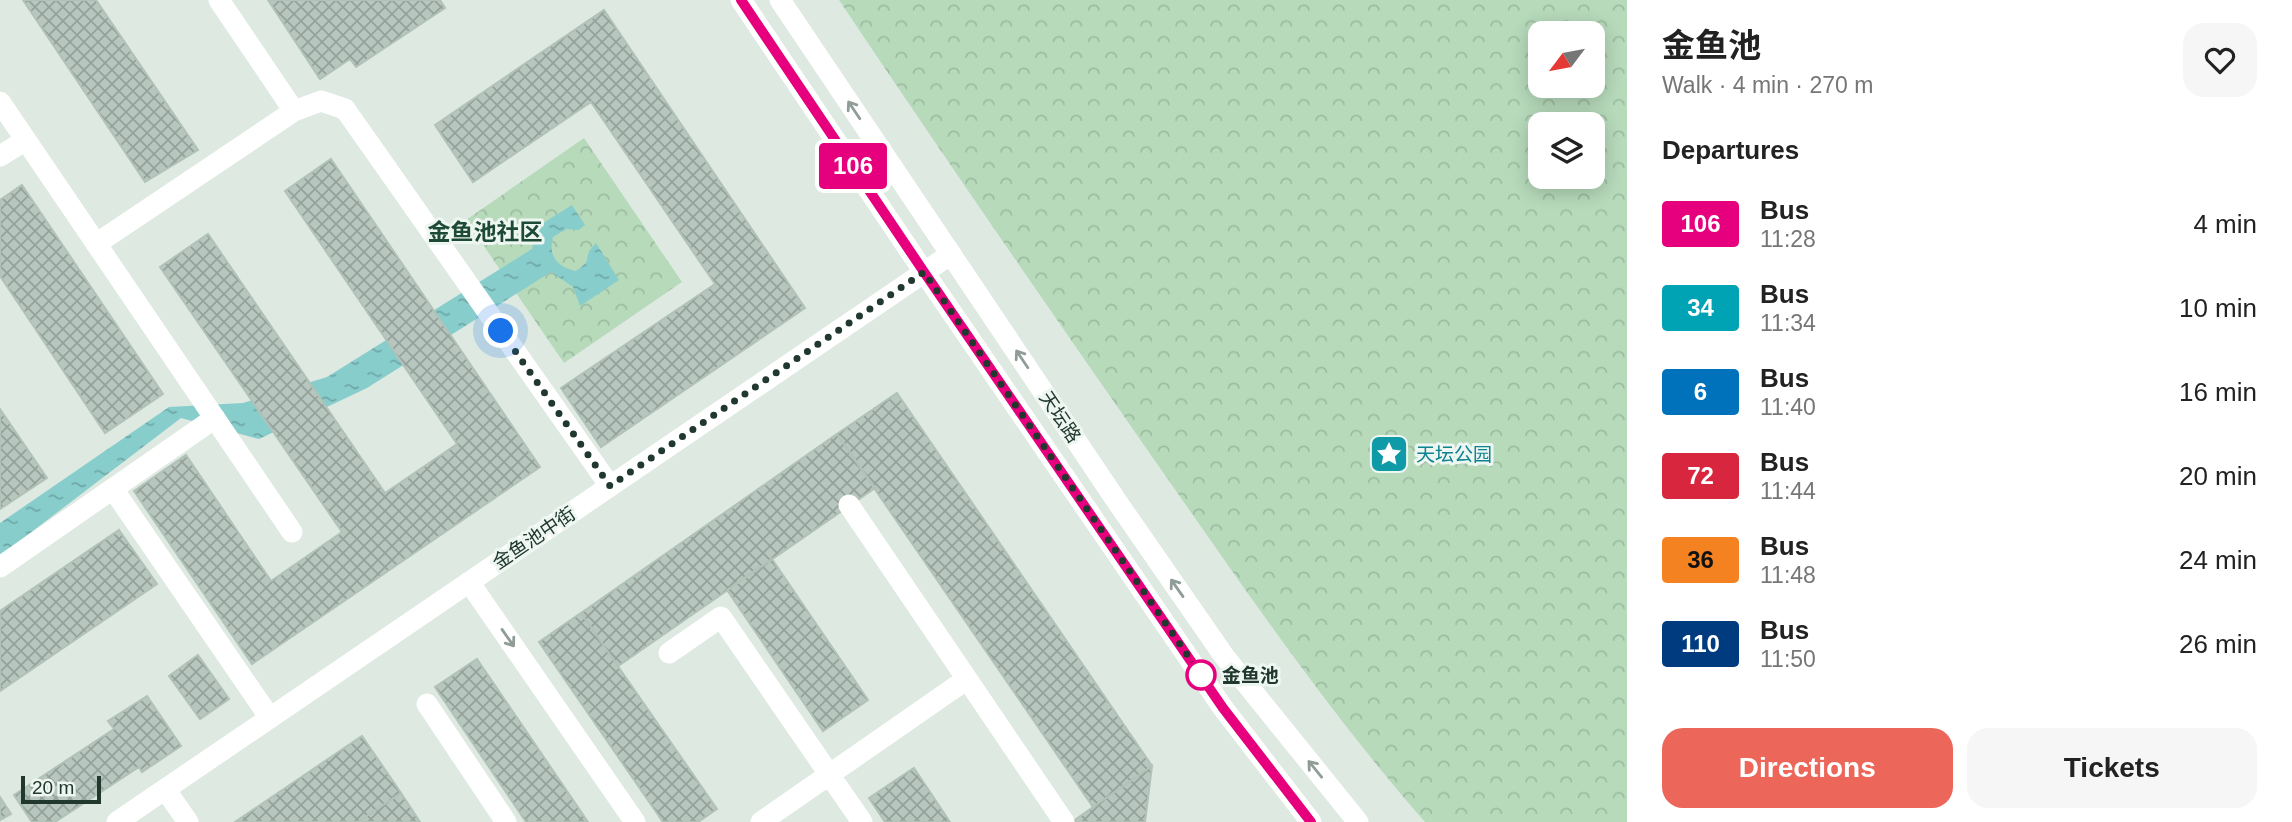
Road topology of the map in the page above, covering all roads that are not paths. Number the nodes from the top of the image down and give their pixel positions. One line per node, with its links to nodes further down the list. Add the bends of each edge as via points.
1 (219, 0): 5 (street)
2 (741, 0): 10 (street, 天坛路)
3 (780, 0): 9 (street, 天坛路, one-way to 3)
4 (0, 102): 6 (street)
5 (294, 111): 8 (street); 12 (street, via 321,101 345,109)
6 (26, 140): 7 (street); 8 (street)
7 (0, 156)
8 (96, 244): 11 (street)
9 (951, 254): 10 (street, 金鱼池中街); 24 (street, 天坛路, one-way to 9, via 1224,656)
10 (924, 272): 12 (street, 金鱼池中街); 32 (street, 天坛路, via 1223,708)
11 (215, 418): 13 (street); 15 (street)
12 (610, 486): 17 (street, 金鱼池中街)
13 (113, 489): 16 (street); 21 (street)
14 (849, 505): 19 (street)
15 (292, 533)
16 (0, 567)
17 (469, 582): 21 (street, 金鱼池中街); 28 (street, one-way to 28)
18 (669, 653): 22 (street, via 721,617)
19 (967, 679): 22 (street); 31 (street)
20 (427, 704): 27 (street)
21 (270, 718): 23 (street, 金鱼池中街)
22 (829, 775): 29 (street); 30 (street)
23 (165, 789): 25 (street, 金鱼池中街); 26 (street)
24 (1337, 797): 32 (street); 33 (street, 天坛路)
25 (117, 822)
26 (188, 822)
27 (506, 822)
28 (635, 822)
29 (761, 822)
30 (862, 822)
31 (1064, 822)
32 (1310, 822)
33 (1358, 822)

